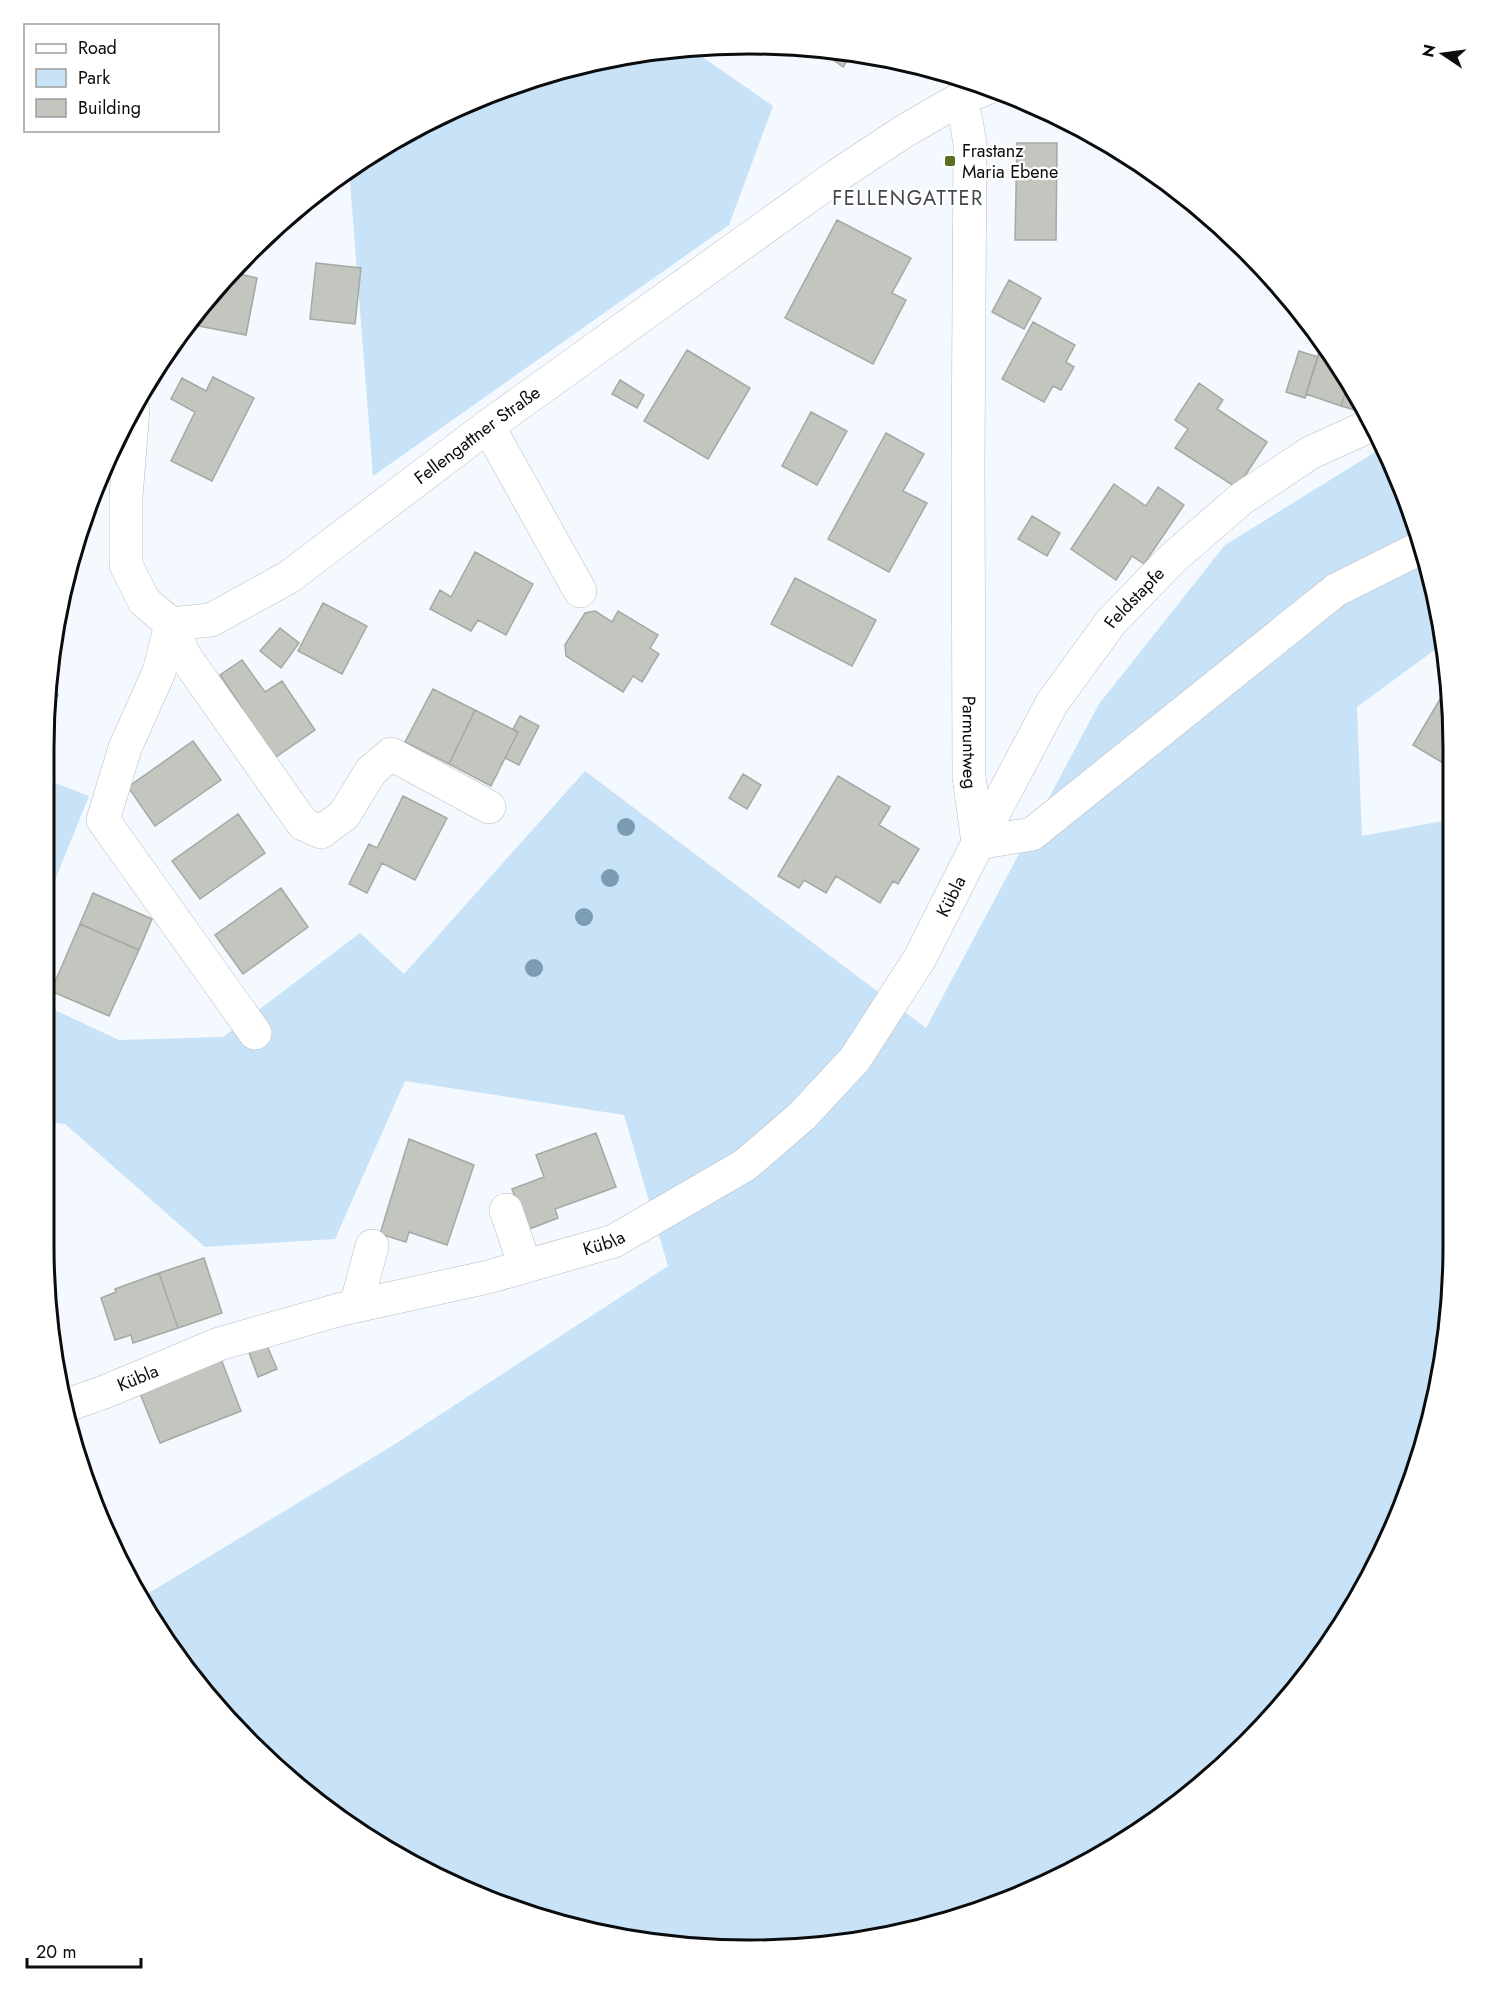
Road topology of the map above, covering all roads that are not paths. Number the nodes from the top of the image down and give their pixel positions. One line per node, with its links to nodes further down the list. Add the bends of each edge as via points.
1 (972, 94): 2 (street, Fellengattner Straße, via 903,132 838,175); 9 (street, Parmuntweg, via 966,120 970,144 969,777)
2 (488, 426): 6 (street); 7 (street, Fellengattner Straße, via 289,577 211,620)
3 (1364, 428): 9 (street, Feldstapfe, via 1310,453 1241,499 1173,558 1111,622 1052,703)
4 (129, 435): 7 (street, via 126,564 144,601)
5 (1414, 551): 9 (street, via 1336,590 1032,834)
6 (580, 591)
7 (171, 624): 8 (street, via 184,655 303,824 321,832 344,815 371,771 391,754); 10 (street, via 159,672 125,748 102,820)
8 (489, 807)
9 (978, 843): 13 (street, Kübla, via 920,958 855,1059 802,1116 745,1165 614,1240)
10 (255, 1033)
11 (506, 1210): 13 (street)
12 (372, 1246): 14 (street)
13 (525, 1266): 14 (street, Kübla)
14 (356, 1306): 15 (street, Kübla, via 219,1344)
15 (73, 1403)

